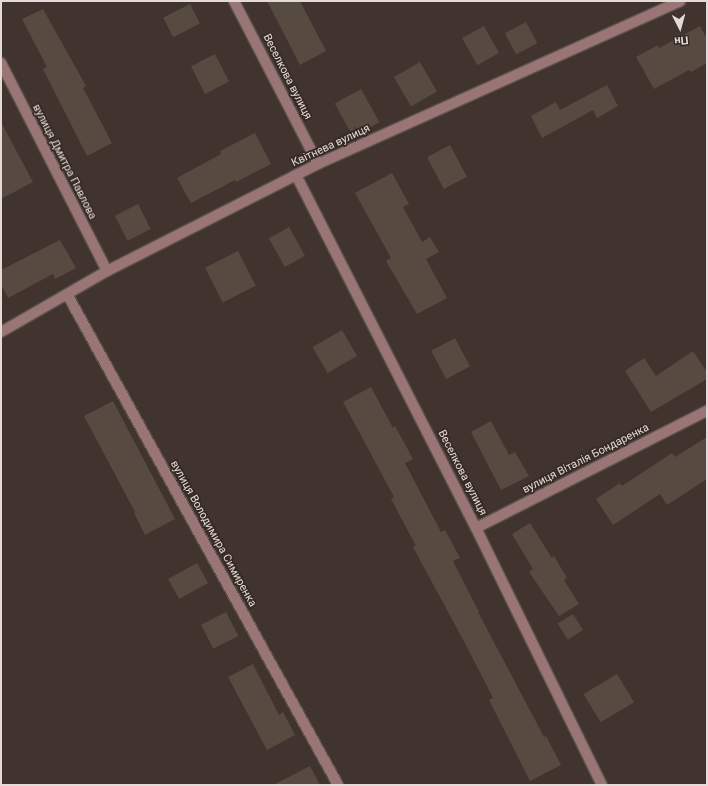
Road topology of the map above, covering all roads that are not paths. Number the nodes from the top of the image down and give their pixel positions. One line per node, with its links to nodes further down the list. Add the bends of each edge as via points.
1 (234, 1): 5 (street, Веселкова вулиця)
2 (680, 1): 3 (street, Квітнева вулиця)
3 (661, 5): 5 (street, Квітнева вулиця)
4 (1, 63): 7 (street, вулиця Дмитра Павлова)
5 (318, 164): 6 (street, Квітнева вулиця)
6 (296, 175): 7 (street, Квітнева вулиця); 11 (street, Веселкова вулиця)
7 (107, 271): 8 (street, Квітнева вулиця)
8 (67, 294): 9 (street, Квітнева вулиця); 12 (street, вулиця Володимира Симиренка)
9 (1, 332)
10 (707, 411): 11 (street, вулиця Віталія Бондаренка)
11 (476, 528): 13 (street, Веселкова вулиця)
12 (338, 785)
13 (602, 785)

